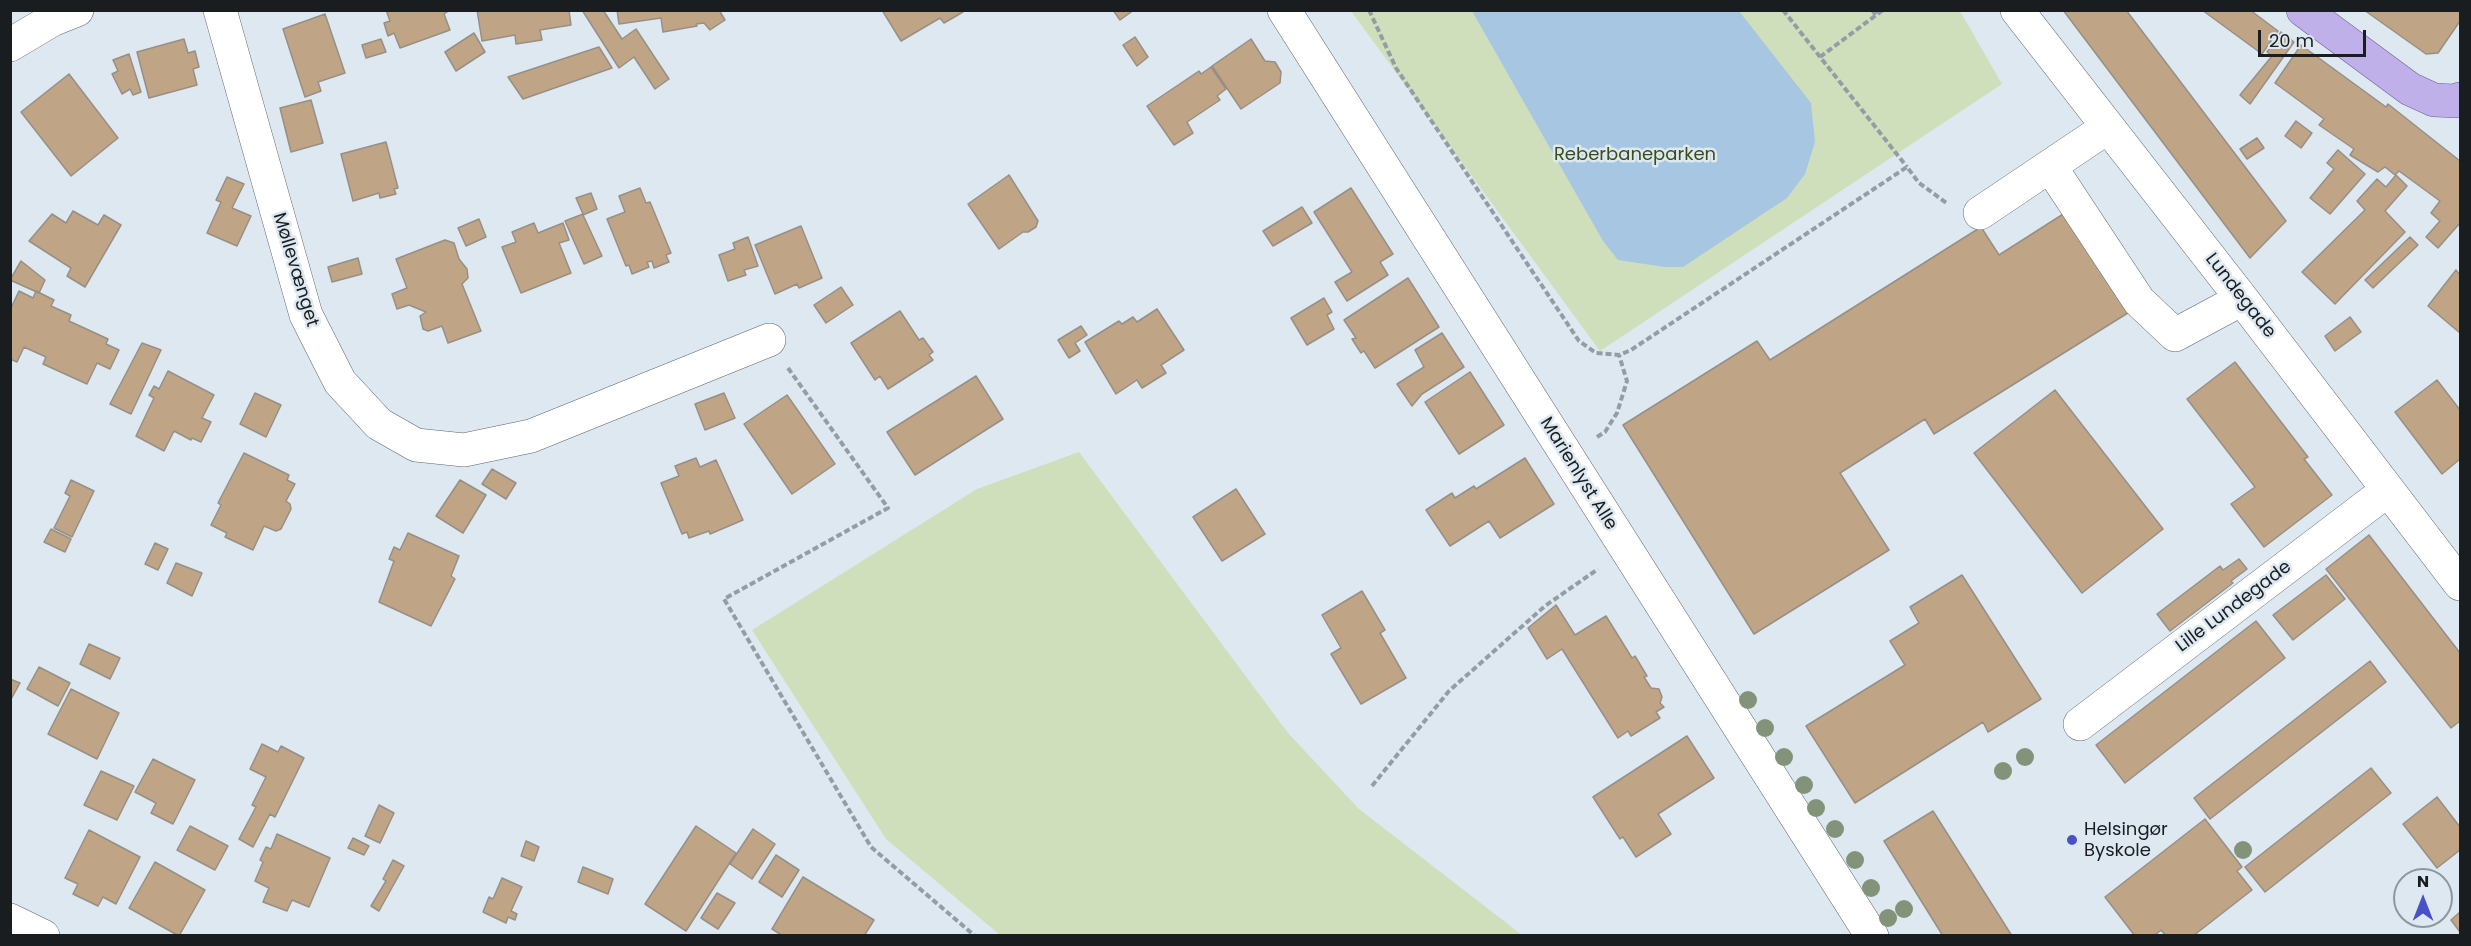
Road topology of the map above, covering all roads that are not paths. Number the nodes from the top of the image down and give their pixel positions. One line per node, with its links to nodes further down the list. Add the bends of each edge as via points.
1 (77, 10): 6 (street)
2 (220, 10): 12 (street, Møllevænget, via 306,315 339,382 379,424 416,445 464,450 520,439)
3 (1284, 10): 18 (street, Marienlyst Alle)
4 (2016, 10): 8 (street, Lundegade)
5 (2303, 10): 7 (main road, via 2410,89 2434,100)
6 (10, 45)
7 (2459, 103)
8 (2108, 127): 9 (street); 11 (street, Lundegade)
9 (2050, 166): 10 (street); 11 (street, via 2139,301 2175,335)
10 (1980, 213)
11 (2242, 299): 13 (street, Lundegade)
12 (769, 340)
13 (2388, 490): 14 (street, Lundegade); 15 (street, Lille Lundegade)
14 (2460, 584)
15 (2080, 724)
16 (10, 920): 17 (street)
17 (44, 936)
18 (1872, 936)

